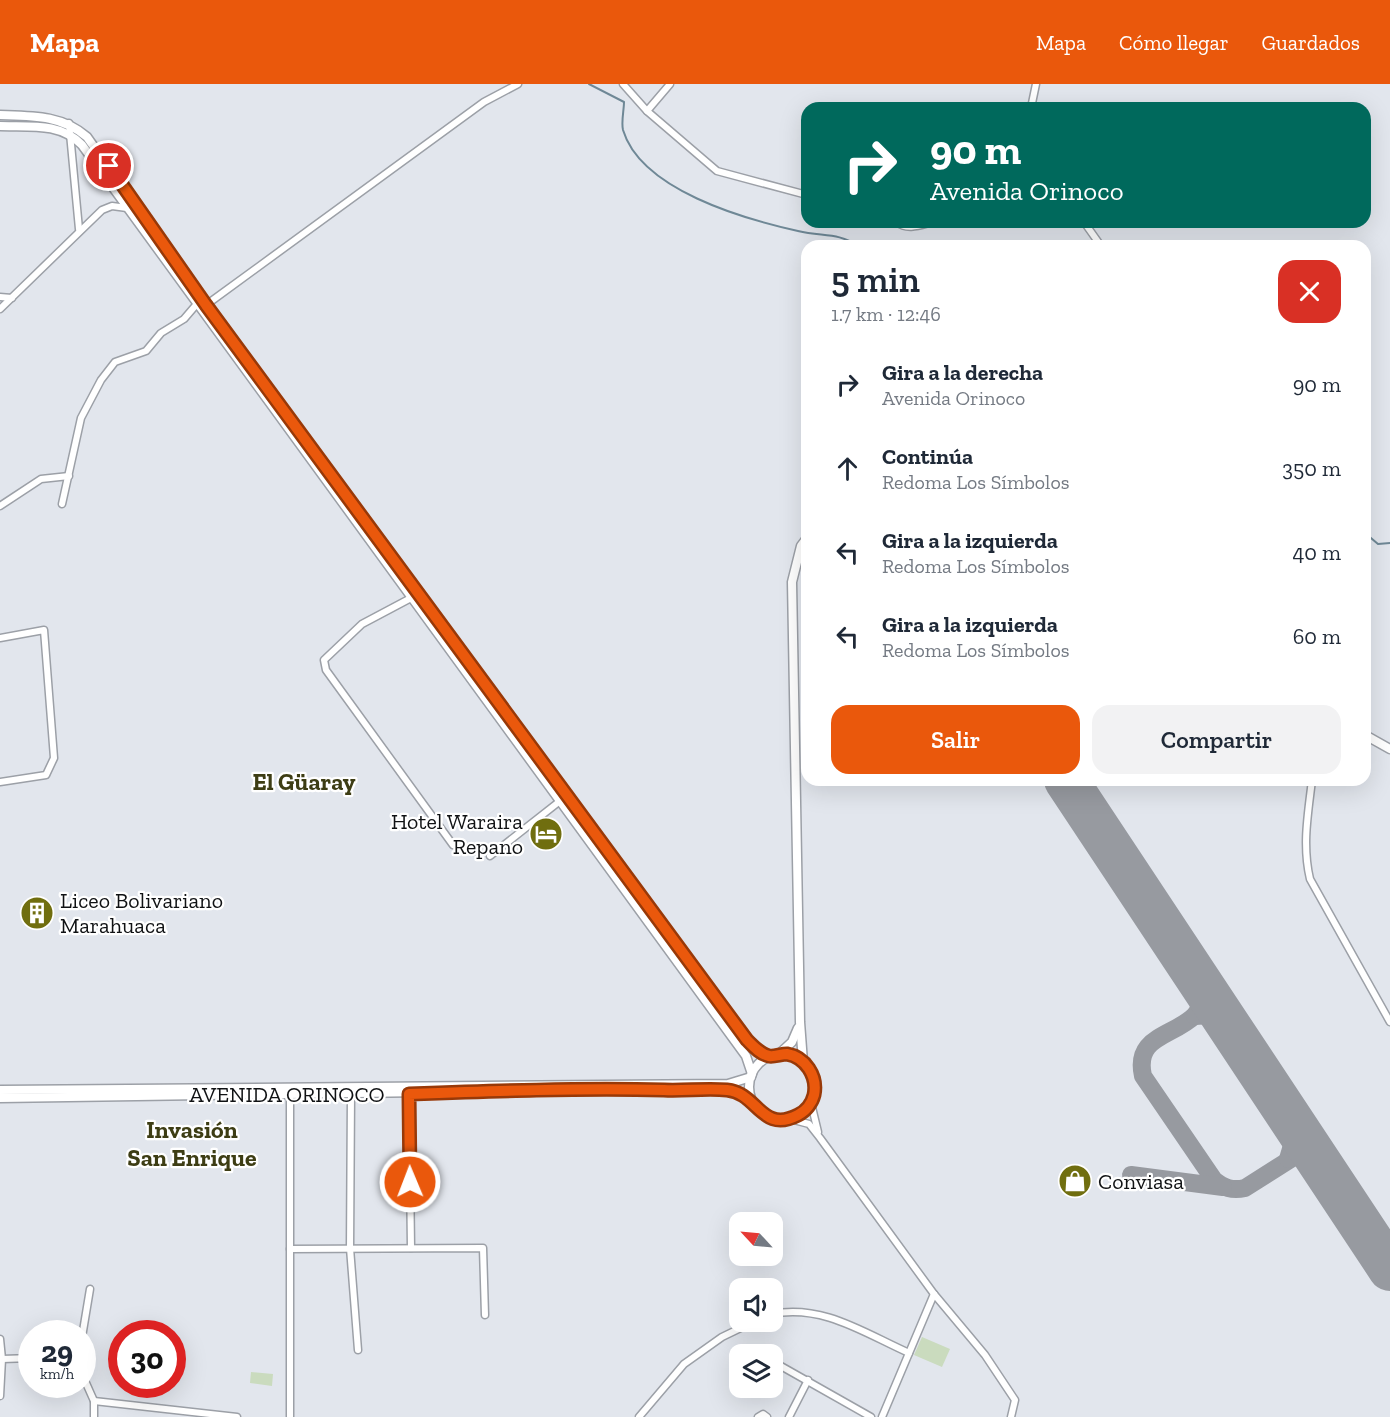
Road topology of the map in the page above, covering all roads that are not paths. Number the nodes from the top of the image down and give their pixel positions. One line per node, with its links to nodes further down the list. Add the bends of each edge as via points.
1 (518, 84): 16 (street, via 484,102)
2 (624, 84): 6 (street)
3 (670, 84): 6 (street)
4 (1036, 84): 5 (street)
5 (1032, 102)
6 (647, 111): 11 (street, via 717,171)
7 (0, 115): 8 (street, via 52,118)
8 (69, 123): 10 (street); 16 (street, via 87,137)
9 (0, 126): 10 (street, via 53,128)
10 (69, 134): 12 (street, via 82,145); 13 (street)
11 (801, 193)
12 (127, 208): 13 (street, via 112,206 102,210); 16 (street)
13 (79, 229): 15 (street)
14 (0, 297): 15 (street)
15 (12, 298): 17 (street)
16 (201, 305): 18 (street, via 161,333 146,351 116,362 101,380 81,417); 22 (street); 33 (street, via 747,1040 754,1048)
17 (0, 309)
18 (69, 476): 19 (street); 20 (street, via 41,479)
19 (62, 504)
20 (0, 506)
21 (801, 546): 31 (street, via 792,582)
22 (411, 598): 28 (street); 29 (street, via 362,624 324,660 326,670)
23 (0, 638): 26 (street, via 44,630 54,758 46,775)
24 (1371, 738): 25 (street)
25 (1390, 749)
26 (0, 782)
27 (1311, 786): 32 (street, via 1305,835 1310,879)
28 (560, 801): 30 (street); 35 (street, via 746,1056)
29 (453, 844)
30 (490, 856)
31 (800, 1022): 33 (street, via 795,1037); 34 (street)
32 (1390, 1022)
33 (774, 1055): 34 (street, via 787,1054); 35 (street, via 759,1063)
34 (803, 1062): 42 (street, via 814,1080)
35 (751, 1075): 36 (street, AVENIDA ORINOCO, via 728,1084); 41 (street)
36 (290, 1089): 37 (street, AVENIDA ORINOCO); 38 (street, AVENIDA ORINOCO); 40 (street, AVENIDA ORINOCO); 47 (street)
37 (0, 1090)
38 (351, 1094): 39 (street, AVENIDA ORINOCO); 45 (street)
39 (409, 1094): 41 (street, AVENIDA ORINOCO, via 729,1090); 46 (street)
40 (0, 1098)
41 (751, 1100): 43 (street, via 772,1119)
42 (811, 1103): 43 (street); 44 (street)
43 (790, 1119): 44 (street, via 809,1124)
44 (820, 1138): 49 (street)
45 (350, 1248): 46 (street); 47 (street); 55 (street)
46 (411, 1248): 51 (street, via 483,1248)
47 (290, 1249): 66 (street)
48 (90, 1289): 52 (street)
49 (934, 1294): 56 (street); 73 (street, via 1012,1393 1015,1406)
50 (783, 1312): 56 (street, via 821,1313)
51 (485, 1315)
52 (85, 1320)
53 (732, 1332): 67 (street, via 684,1364)
54 (0, 1339): 58 (street)
55 (358, 1350)
56 (909, 1353): 72 (street)
57 (18, 1358): 58 (street)
58 (2, 1359): 61 (street)
59 (783, 1367): 60 (street)
60 (808, 1380): 70 (street); 71 (street)
61 (0, 1396)
62 (93, 1398): 63 (street)
63 (94, 1401): 64 (street); 65 (street)
64 (93, 1417)
65 (237, 1417)
66 (290, 1417)
67 (639, 1417)
68 (758, 1417): 69 (street)
69 (767, 1417)
70 (789, 1417)
71 (871, 1417)
72 (882, 1417)
73 (1011, 1417)

